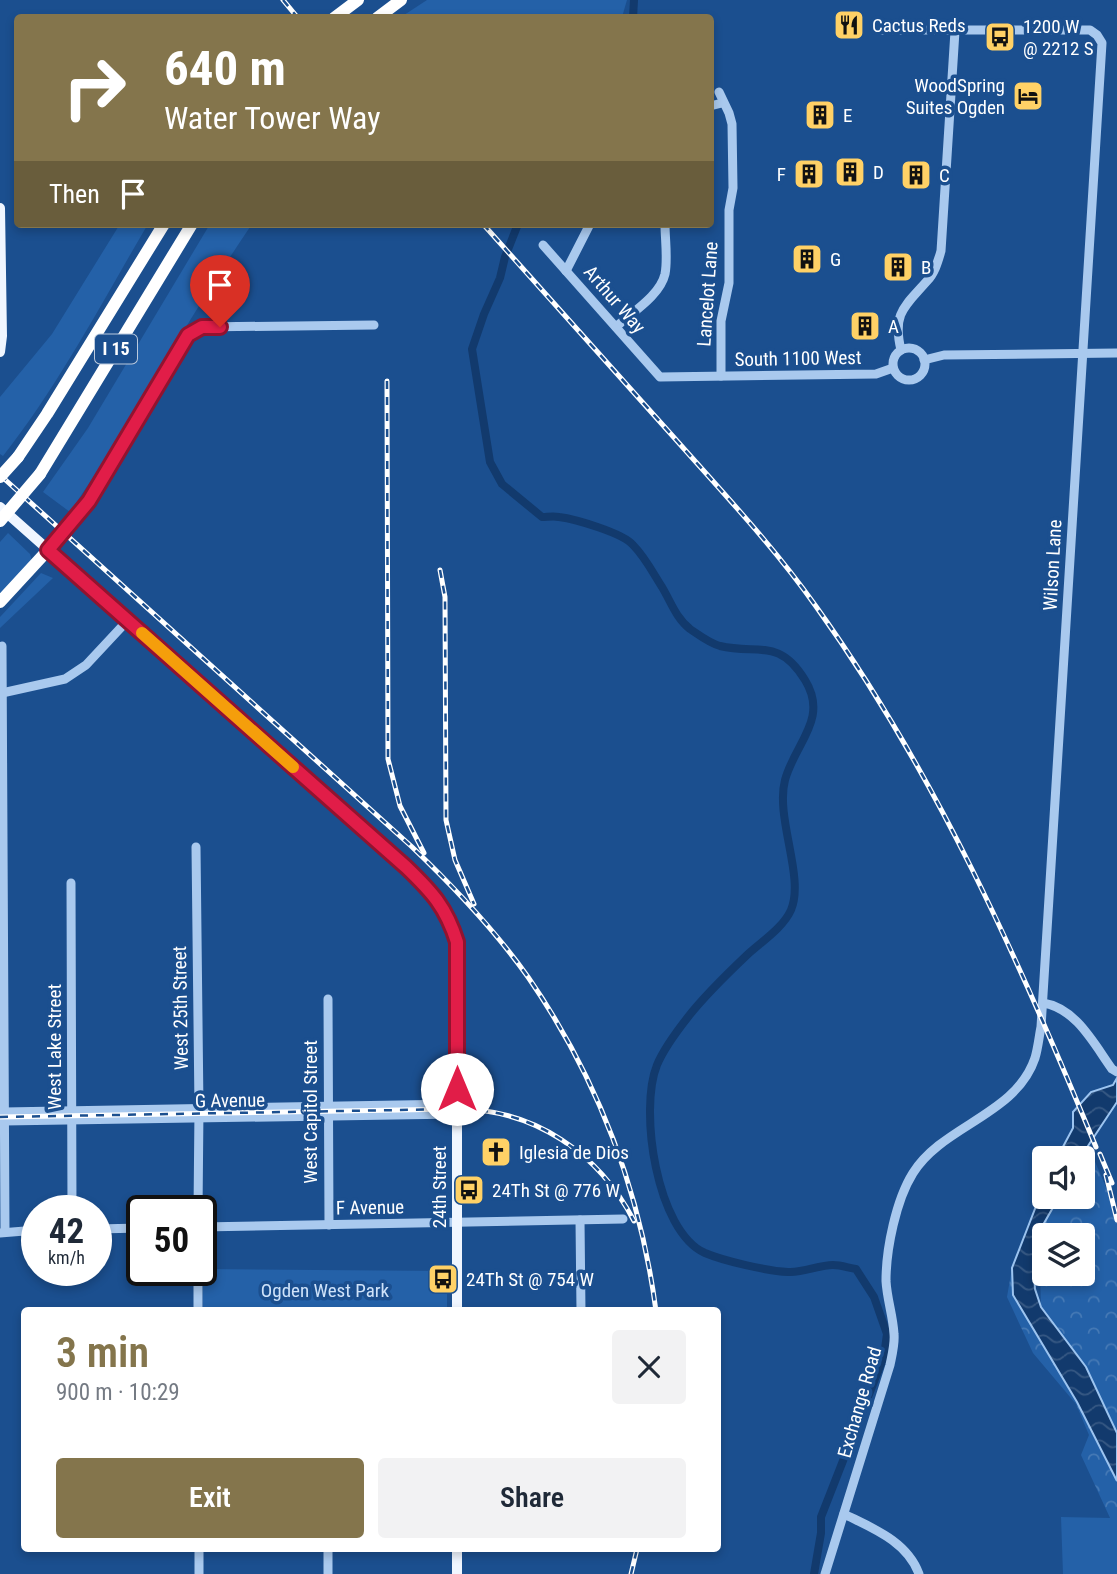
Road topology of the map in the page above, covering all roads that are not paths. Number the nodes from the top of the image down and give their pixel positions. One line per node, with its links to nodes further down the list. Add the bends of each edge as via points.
1 (358, 0): 3 (highway)
2 (401, 0): 4 (highway)
3 (338, 14)
4 (382, 14)
5 (882, 30): 6 (street)
6 (955, 30): 19 (street, via 941,251 929,280 904,307 897,335); 21 (street, Wilson Lane, via 1090,30 1102,43)
7 (719, 92): 8 (street, Lancelot Lane)
8 (722, 103): 9 (street); 25 (street, Lancelot Lane, via 732,124 733,188 729,283 721,321)
9 (714, 105)
10 (0, 208): 20 (main road)
11 (162, 228): 27 (highway, I 15, bridge, via 47,414)
12 (190, 228): 29 (highway, I 15, bridge, via 40,474)
13 (588, 228): 16 (street)
14 (665, 228): 18 (street, via 662,282)
15 (543, 245): 16 (street, Arthur Way)
16 (566, 271): 18 (street, Arthur Way)
17 (374, 325): 30 (street, via 202,327 188,335 89,501)
18 (616, 327): 26 (street, Arthur Way)
19 (901, 350): 23 (street, via 913,348); 24 (street, via 893,359)
20 (0, 352)
21 (1081, 353): 22 (street); 23 (street, via 944,355); 39 (street, Wilson Lane)
22 (1117, 353)
23 (924, 360): 24 (street, via 922,373 913,380 901,379)
24 (893, 368): 25 (street, South 1100 West, via 876,374)
25 (721, 376): 26 (street, South 1100 West)
26 (660, 377)
27 (0, 477)
28 (0, 507): 30 (main road, 24th Street)
29 (0, 521)
30 (48, 550): 31 (highway); 32 (main road, 24th Street)
31 (0, 603)
32 (128, 620): 34 (street, via 86,665 65,679); 42 (main road, 24th Street, via 440,902 457,942)
33 (2, 646): 34 (street)
34 (2, 693): 37 (street)
35 (196, 848): 44 (street, West 25th Street)
36 (71, 883): 46 (street, West Lake Street)
37 (1, 893): 40 (street)
38 (328, 999): 43 (street, West Capitol Street)
39 (1044, 1003): 41 (street, via 1068,1013); 60 (street, Exchange Road, via 1034,1060 1017,1088 928,1153 902,1194 887,1259 895,1336 890,1365)
40 (2, 1069): 45 (street)
41 (1114, 1071)
42 (457, 1109): 43 (street, G Avenue); 51 (main road, 24th Street)
43 (327, 1111): 44 (street, G Avenue); 52 (street, West Capitol Street)
44 (199, 1114): 46 (street, G Avenue); 48 (street, West 25th Street)
45 (4, 1116): 46 (street, G Avenue); 55 (street)
46 (72, 1116): 47 (street, West Lake Street)
47 (72, 1195)
48 (198, 1195)
49 (623, 1219): 50 (street, F Avenue)
50 (580, 1220): 51 (street, F Avenue); 59 (street)
51 (457, 1223): 52 (street, F Avenue); 58 (main road, 24th Street)
52 (328, 1225): 53 (street, F Avenue)
53 (217, 1227)
54 (21, 1231): 55 (street)
55 (2, 1232)
56 (198, 1286): 57 (street)
57 (198, 1307)
58 (457, 1307)
59 (581, 1307)
60 (844, 1514): 67 (street, Exchange Road); 68 (street, via 893,1540)
61 (199, 1552): 64 (street)
62 (328, 1552): 65 (street)
63 (457, 1552): 66 (main road)
64 (199, 1574)
65 (328, 1574)
66 (457, 1574)
67 (825, 1574)
68 (919, 1574)

